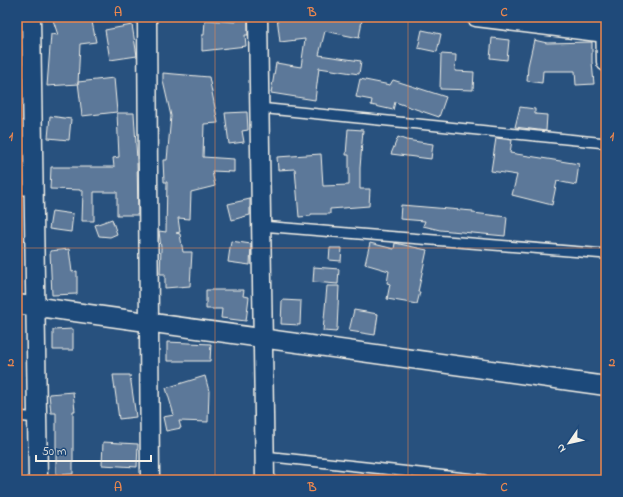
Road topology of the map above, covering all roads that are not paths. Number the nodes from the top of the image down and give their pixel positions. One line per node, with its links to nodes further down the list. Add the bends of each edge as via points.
1 (31, 17): 8 (street)
2 (147, 17): 16 (street)
3 (258, 17): 9 (street)
4 (476, 17): 6 (street)
5 (605, 17): 6 (street)
6 (606, 33): 7 (street)
7 (606, 62)
8 (24, 72): 11 (street)
9 (259, 108): 10 (lane); 12 (street)
10 (606, 143)
11 (25, 190): 15 (street)
12 (261, 226): 13 (lane); 17 (street)
13 (606, 254)
14 (17, 304): 15 (street)
15 (35, 306): 16 (street); 20 (street)
16 (149, 322): 17 (street); 23 (street)
17 (263, 338): 18 (street); 21 (street)
18 (606, 386)
19 (17, 416): 20 (lane)
20 (38, 418): 22 (street)
21 (264, 456): 24 (street); 25 (lane)
22 (38, 480)
23 (150, 480)
24 (265, 480)
25 (484, 480)

